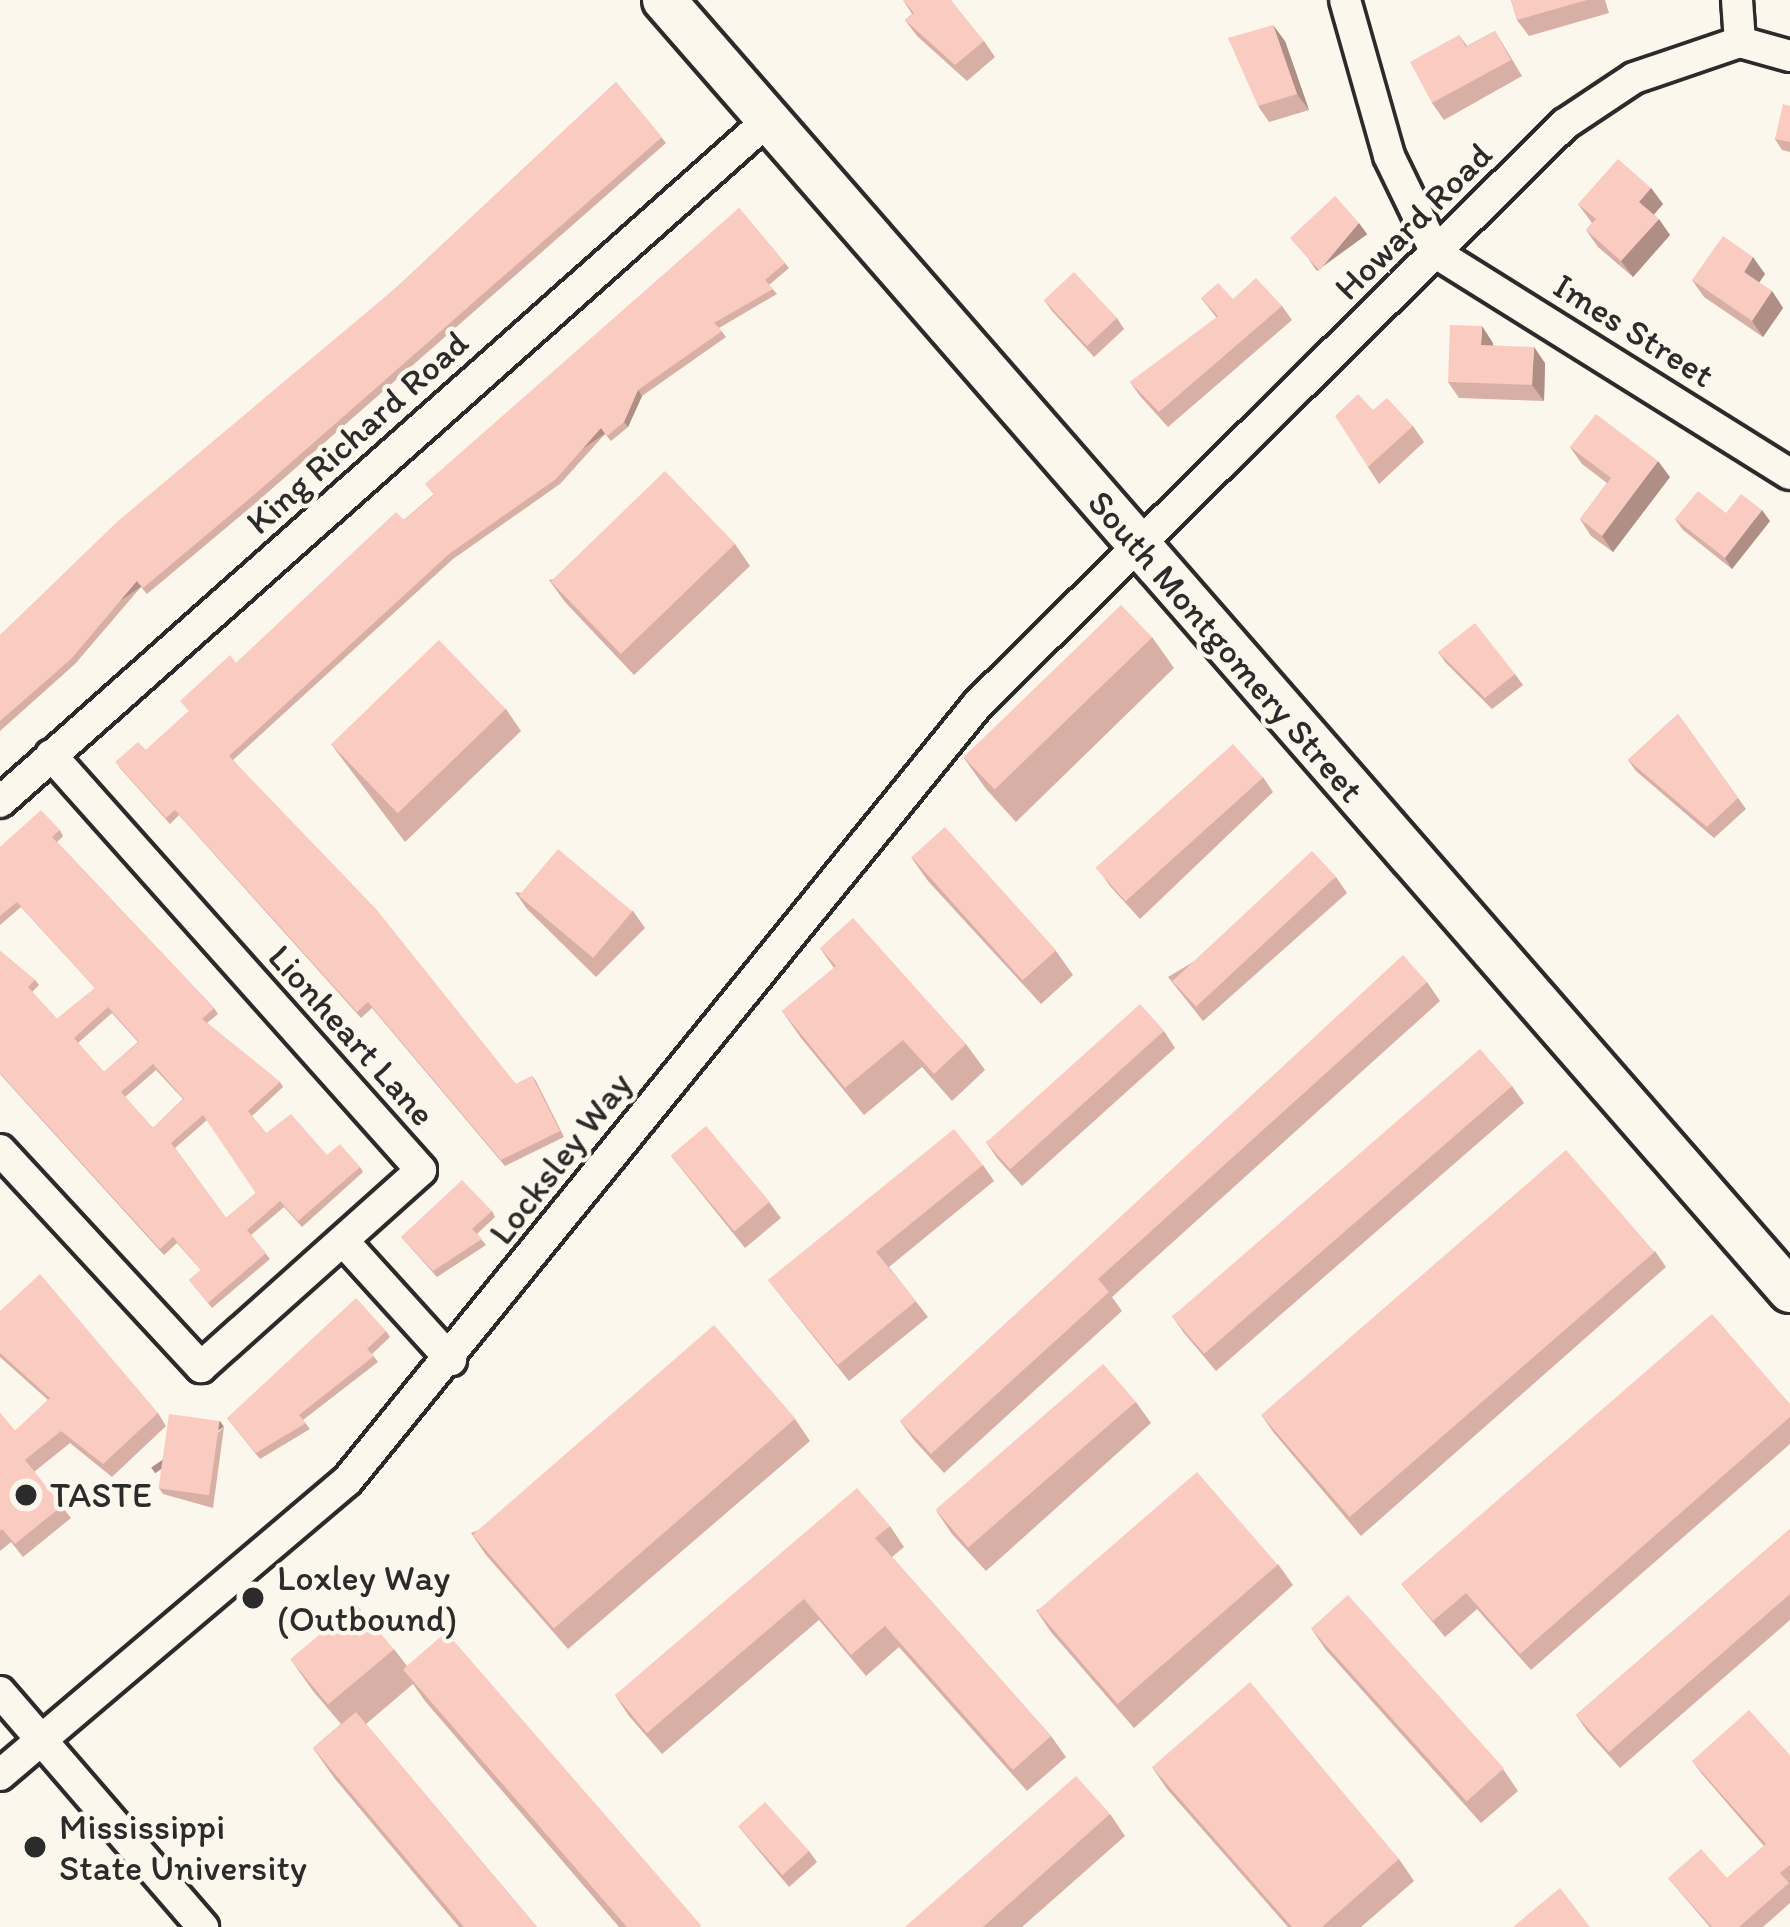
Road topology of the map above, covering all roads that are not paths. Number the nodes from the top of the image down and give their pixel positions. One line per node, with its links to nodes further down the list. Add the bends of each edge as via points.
1 (664, 0): 6 (street, South Montgomery Street)
2 (1345, 0): 7 (street, via 1388,156)
3 (1737, 0): 4 (street)
4 (1740, 42): 5 (street); 7 (street, Howard Road, via 1634,78 1565,124)
5 (1790, 56)
6 (767, 121): 9 (street, South Montgomery Street); 10 (street, King Richard Road)
7 (1436, 253): 8 (street, Imes Street); 9 (street, Howard Road)
8 (1790, 474)
9 (1142, 549): 14 (street, South Montgomery Street); 15 (street, Locksley Way, via 978,704)
10 (51, 755): 11 (street, King Richard Road); 13 (street, Lionheart Lane, via 421,1170)
11 (0, 802)
12 (0, 1150): 13 (street, via 201,1367)
13 (345, 1243): 15 (street)
14 (1790, 1291)
15 (452, 1360): 17 (street, Locksley Way, via 347,1481)
16 (0, 1692): 17 (street)
17 (41, 1740): 18 (street, Locksley Way); 19 (street)
18 (0, 1775)
19 (203, 1927)

